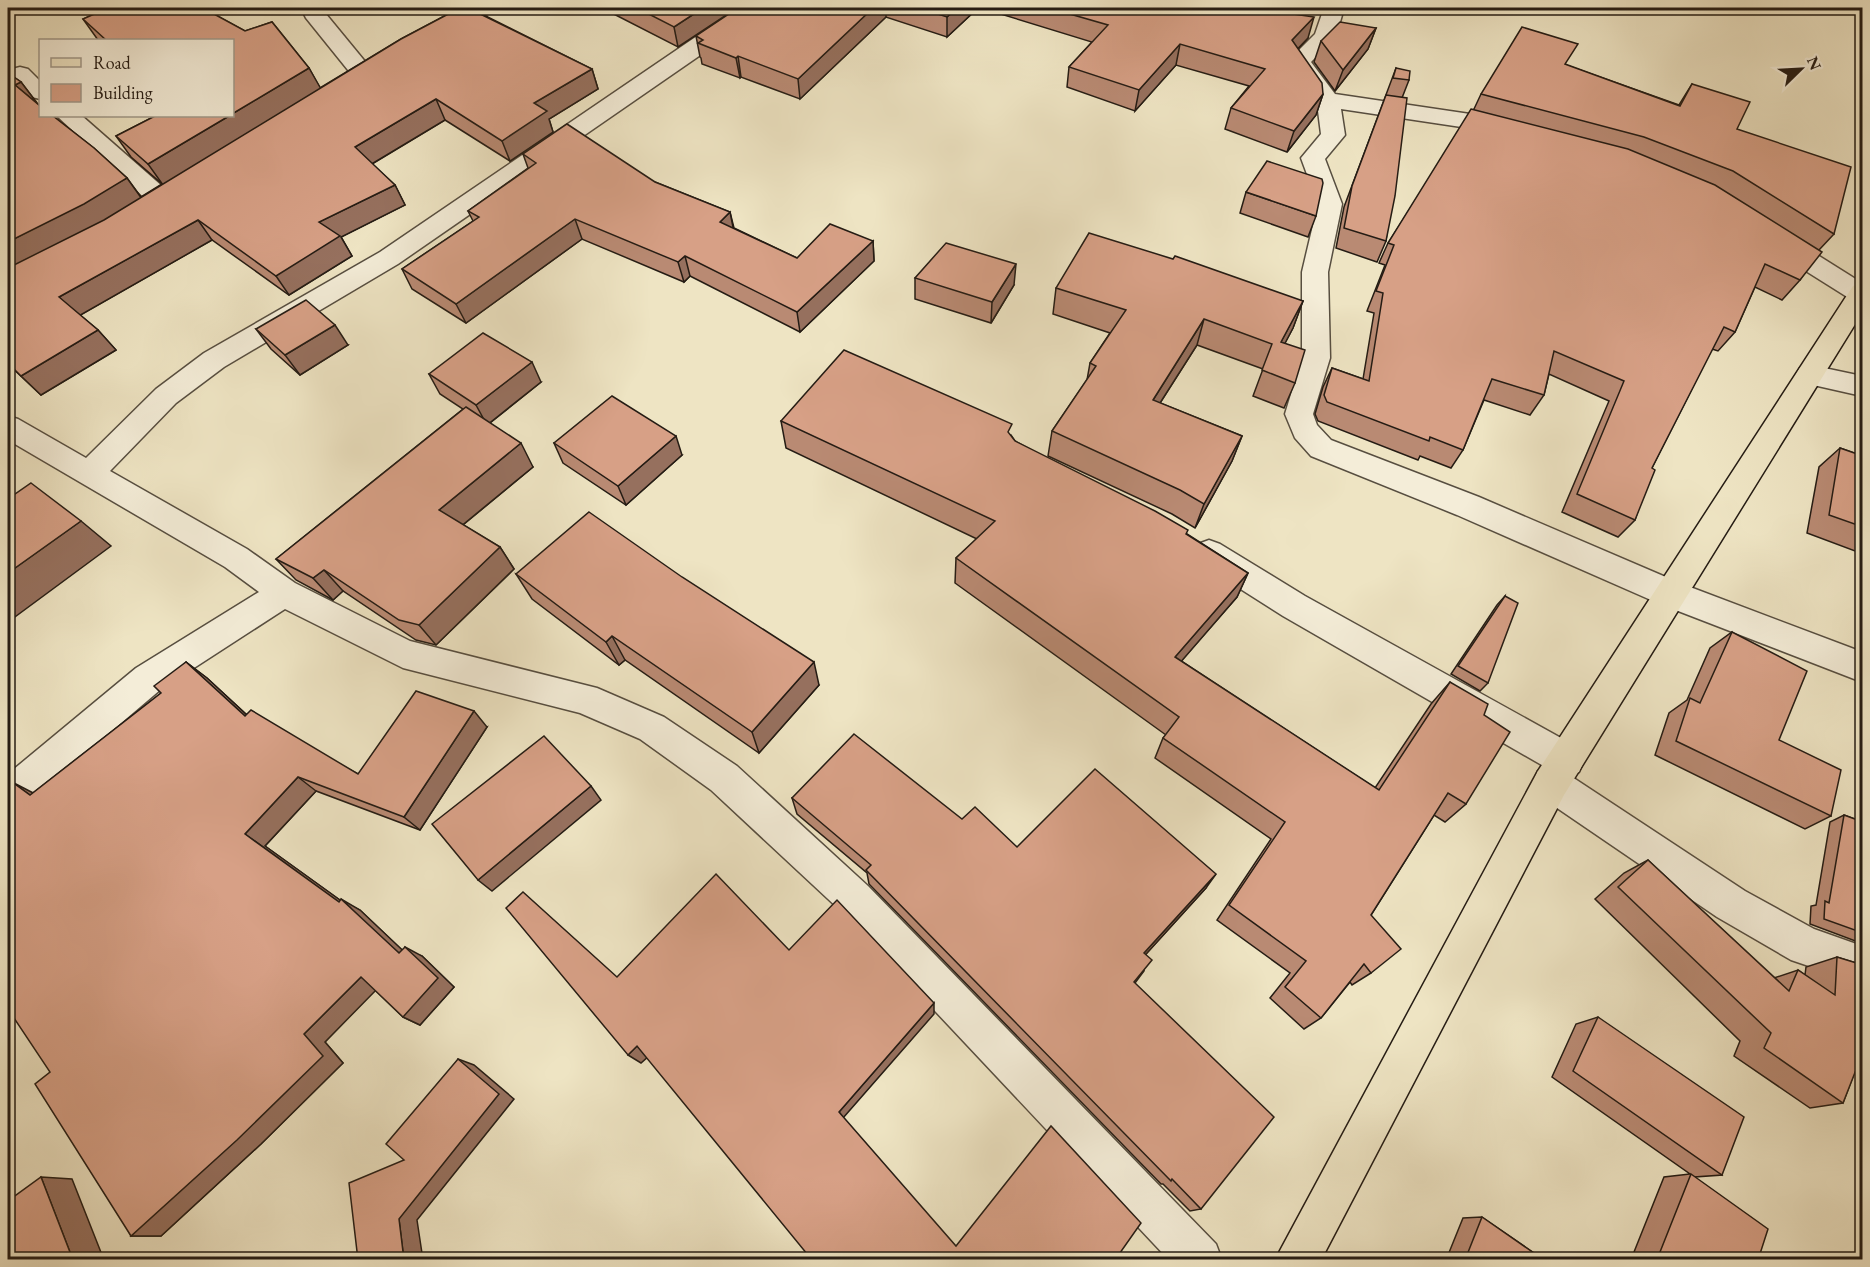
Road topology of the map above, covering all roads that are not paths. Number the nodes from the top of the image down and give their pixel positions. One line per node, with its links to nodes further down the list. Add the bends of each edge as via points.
1 (311, 8): 7 (street)
2 (484, 8): 5 (street)
3 (753, 8): 18 (street, via 389,258 214,360 166,396)
4 (1334, 8): 9 (street, via 1325,36 1299,61)
5 (422, 41)
6 (20, 74): 8 (street)
7 (364, 75)
8 (39, 91)
9 (1329, 100): 11 (street, via 1470,121); 21 (street, via 1333,135 1313,158 1330,204 1316,272 1316,358 1299,414 1305,430 1321,448 1468,506)
10 (70, 117): 12 (street)
11 (1525, 136)
12 (162, 200)
13 (1760, 230): 14 (street)
14 (1862, 293): 15 (main road)
15 (1810, 375): 16 (street); 21 (main road)
16 (1863, 386)
17 (8, 427): 18 (street)
18 (88, 474): 20 (street, via 236,558)
19 (1188, 541): 23 (street)
20 (284, 593): 24 (street, via 148,679); 26 (street, via 403,654 585,699 652,728 724,778 855,899)
21 (1671, 594): 22 (street); 23 (main road)
22 (1863, 667)
23 (1558, 771): 25 (street, via 1731,904 1805,946); 27 (main road)
24 (8, 796)
25 (1863, 965)
26 (1200, 1260)
27 (1297, 1260)

